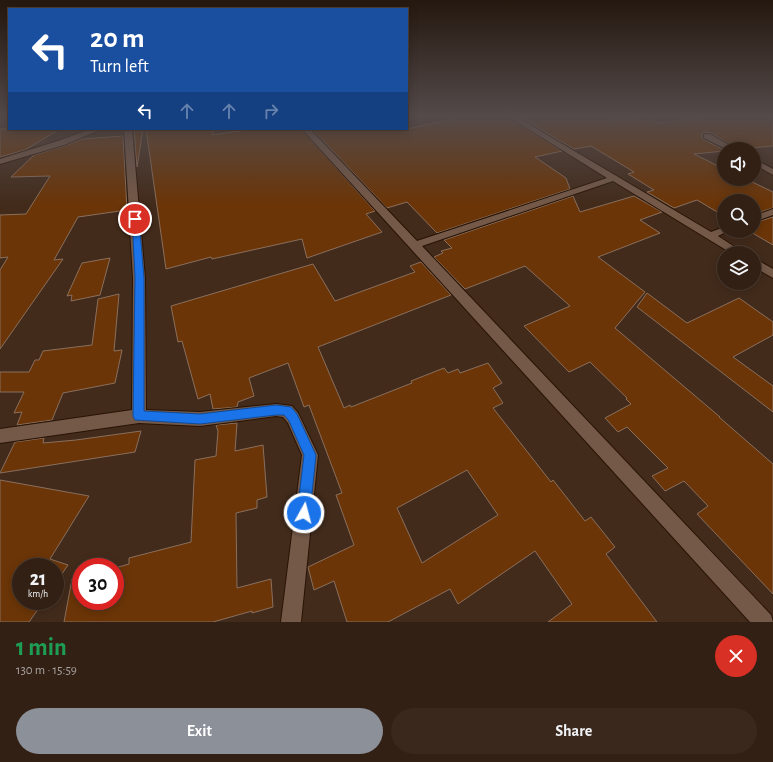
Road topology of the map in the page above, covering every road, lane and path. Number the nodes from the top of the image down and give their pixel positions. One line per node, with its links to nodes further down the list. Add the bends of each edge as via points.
1 (51, 146): 5 (street)
2 (129, 146): 17 (street, via 140,278)
3 (322, 146): 13 (street)
4 (559, 146): 8 (street)
5 (0, 162)
6 (761, 165): 7 (street)
7 (773, 172)
8 (612, 179): 12 (street); 13 (street)
9 (773, 212): 10 (street)
10 (761, 216)
11 (717, 233): 12 (street)
12 (710, 236): 14 (street)
13 (416, 245): 20 (street)
14 (727, 246)
15 (761, 266): 16 (street)
16 (773, 274)
17 (139, 416): 18 (street); 19 (street, via 200,419 276,410 287,411 294,418 310,455)
18 (0, 436)
19 (291, 622)
20 (764, 622)

